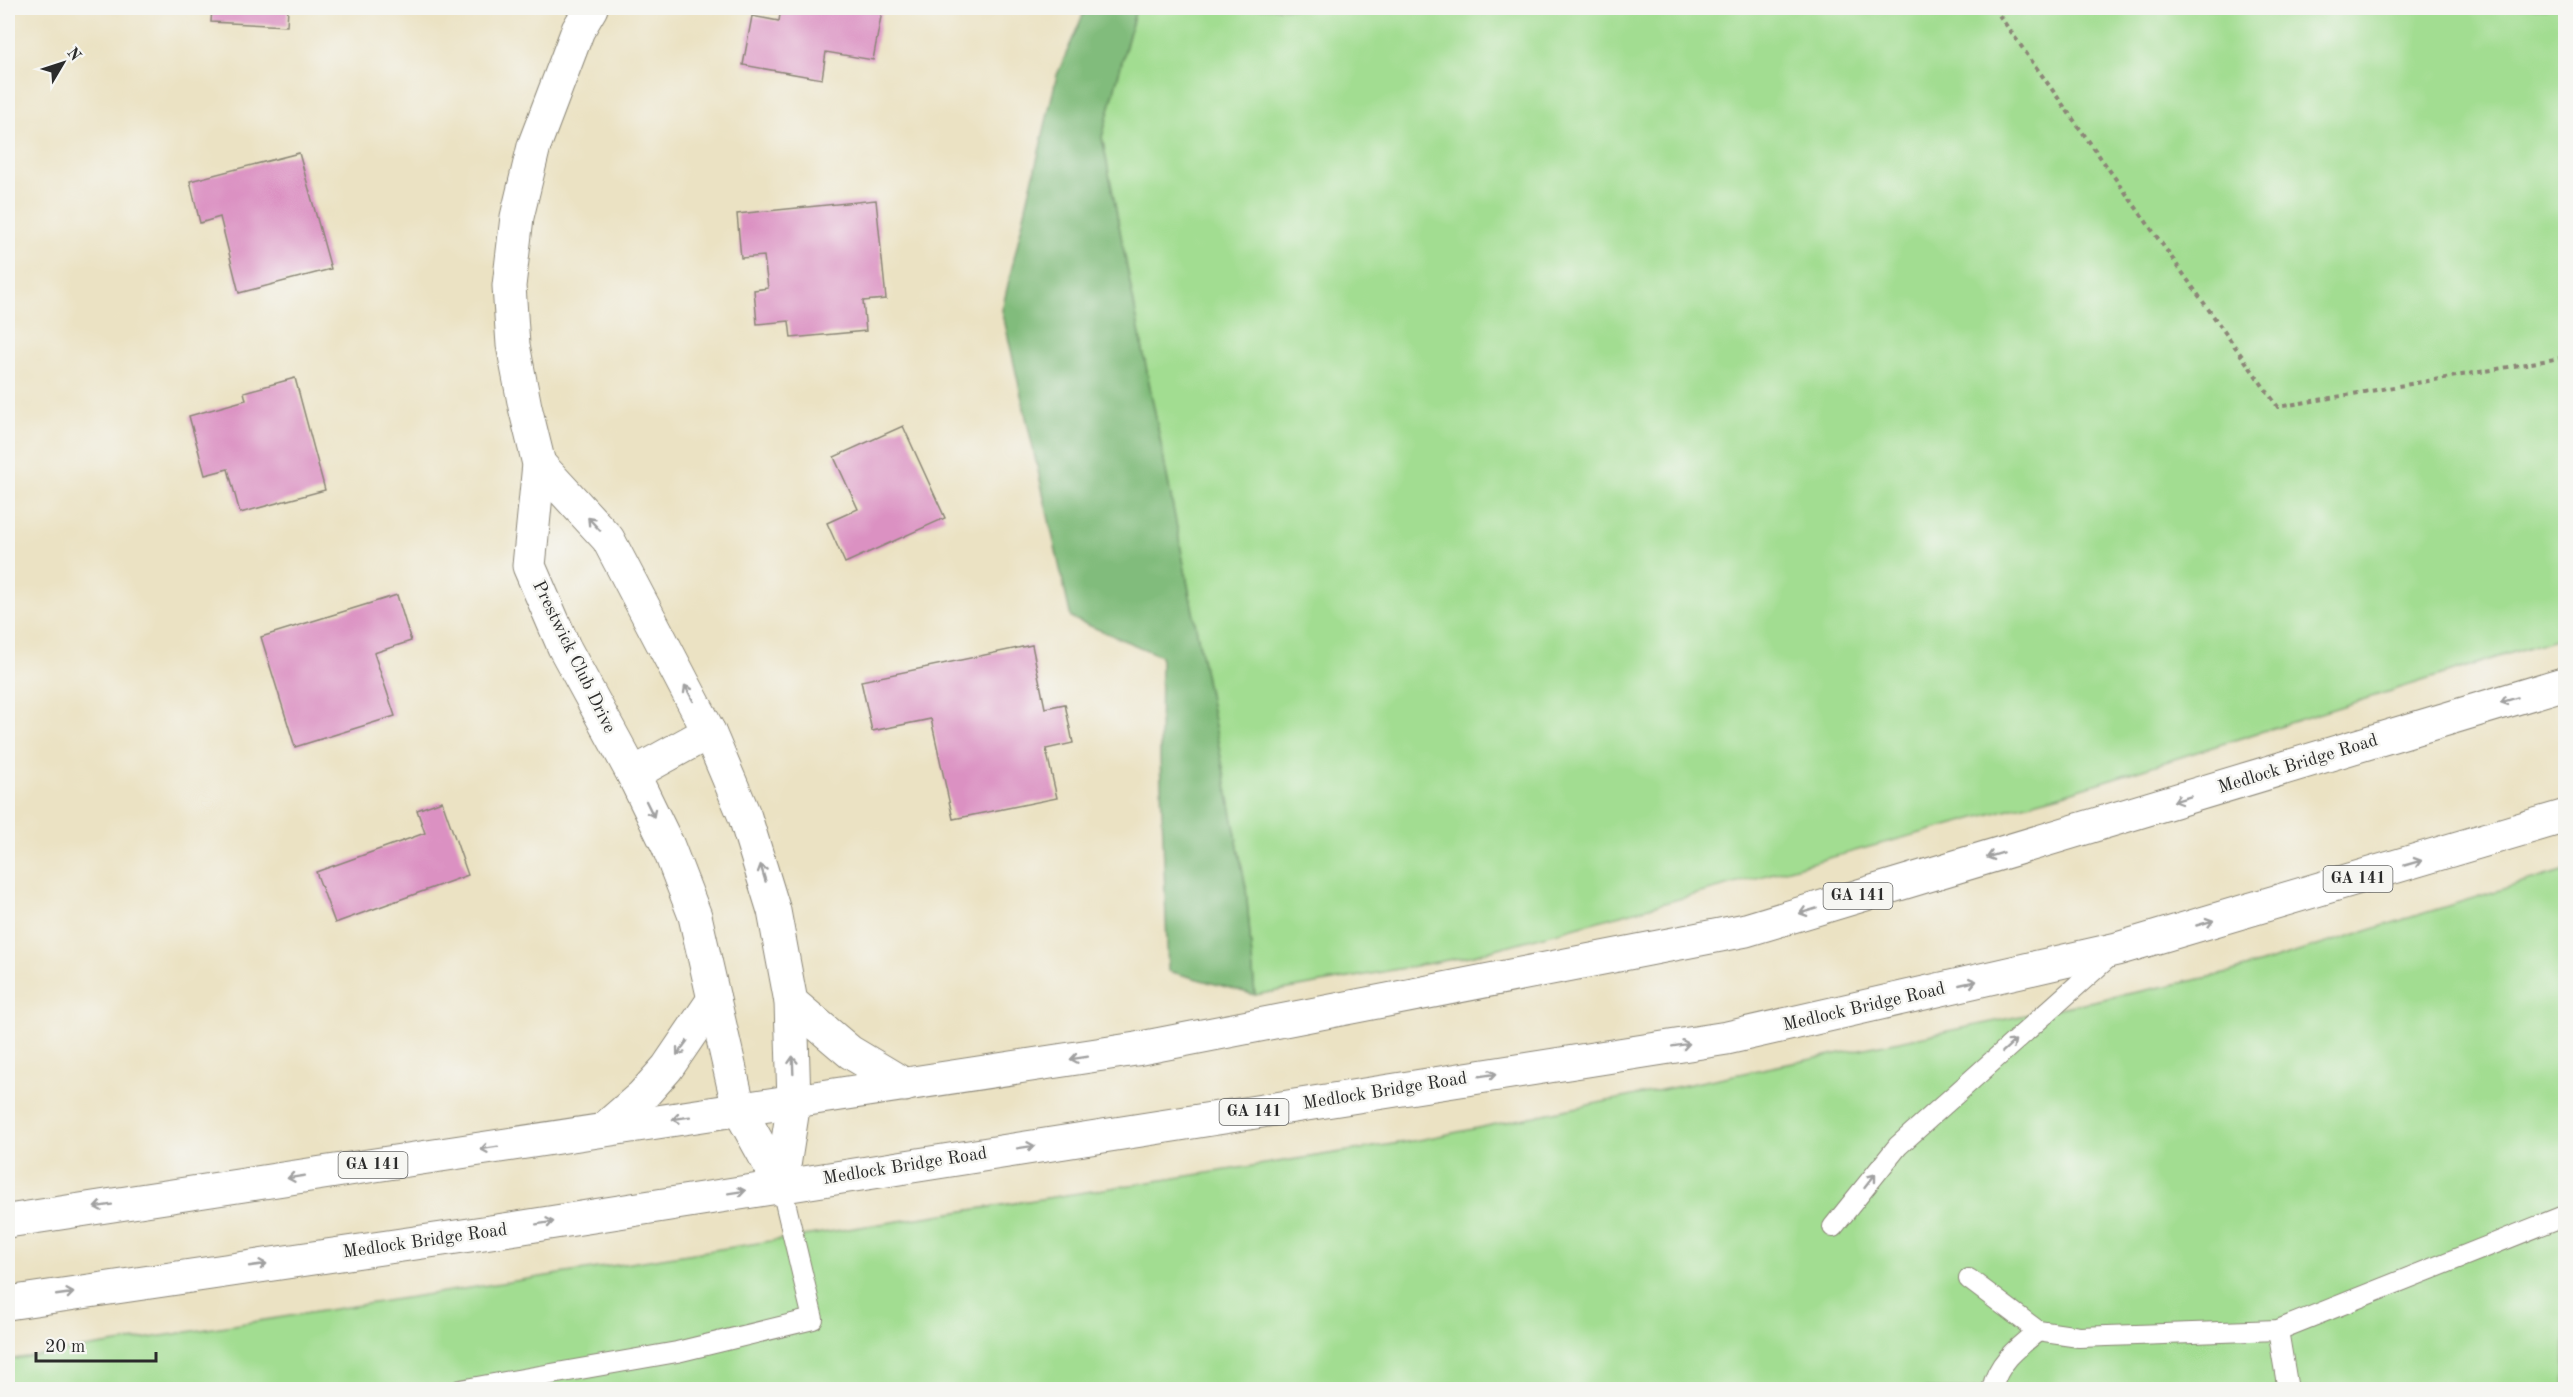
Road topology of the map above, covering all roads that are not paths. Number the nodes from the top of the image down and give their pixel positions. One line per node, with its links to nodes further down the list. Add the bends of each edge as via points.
1 (591, 8): 2 (main road, Prestwick Club Drive, via 578,30 534,146 517,217 509,286 513,345)
2 (539, 464): 4 (main road, Prestwick Club Drive, one-way to 2, via 608,539); 5 (main road, Prestwick Club Drive, via 529,566 564,647)
3 (2565, 683): 10 (main road, Medlock Bridge Road / GA 141, one-way to 10, via 1746,930 1137,1049)
4 (709, 732): 5 (main road); 9 (main road, Prestwick Club Drive, one-way to 4, via 768,890 745,817)
5 (633, 774): 8 (main road, Prestwick Club Drive, one-way to 8, via 668,846 694,916)
6 (2565, 816): 7 (main road, Medlock Bridge Road / GA 141, one-way to 6)
7 (2118, 949): 14 (main road, Medlock Bridge Road / GA 141, one-way to 7, via 1727,1038); 17 (lane, one-way to 7, via 1898,1146)
8 (714, 999): 12 (main road, Prestwick Club Drive); 13 (main road, one-way to 13, via 667,1068)
9 (791, 1002): 10 (main road, via 850,1052); 11 (main road, Prestwick Club Drive, one-way to 9)
10 (904, 1085): 11 (main road, Medlock Bridge Road / GA 141)
11 (794, 1102): 12 (main road, Medlock Bridge Road / GA 141); 14 (main road, Prestwick Club Drive)
12 (739, 1109): 13 (main road, Medlock Bridge Road / GA 141, one-way to 13); 14 (main road, Prestwick Club Drive)
13 (603, 1130): 16 (main road, Medlock Bridge Road / GA 141, one-way to 16)
14 (781, 1185): 19 (main road, Medlock Bridge Road / GA 141, one-way to 14); 22 (lane, via 813,1319 677,1352)
15 (2565, 1215): 20 (lane)
16 (8, 1221)
17 (1833, 1227)
18 (1969, 1279): 21 (lane)
19 (8, 1303)
20 (2278, 1330): 21 (lane, via 2079,1337); 24 (lane)
21 (2038, 1331): 23 (lane, via 2012,1351 1994,1378)
22 (460, 1389)
23 (1992, 1389)
24 (2288, 1389)

